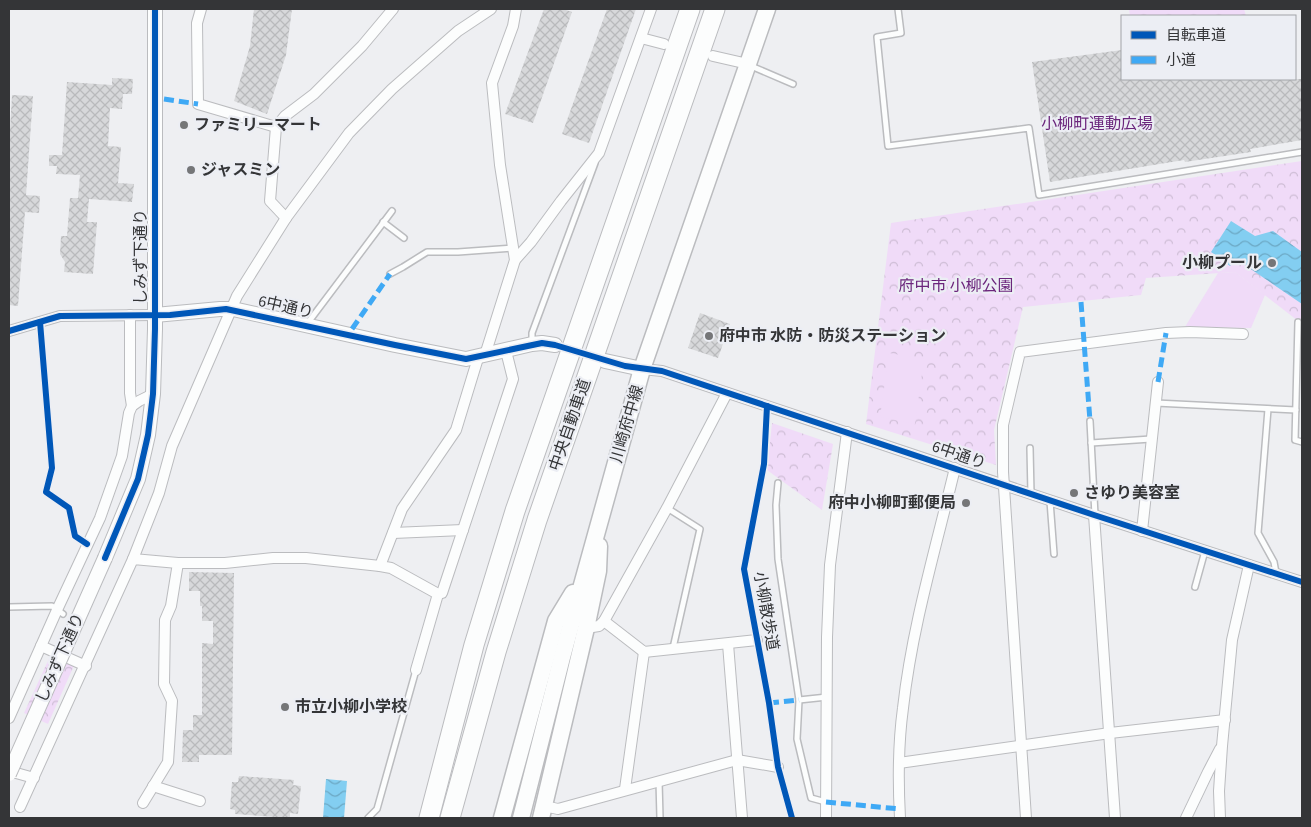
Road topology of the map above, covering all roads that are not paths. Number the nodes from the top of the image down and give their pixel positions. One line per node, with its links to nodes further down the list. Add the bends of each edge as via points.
1 (155, 9): 28 (street, しみず下通り)
2 (201, 9): 16 (street, via 197,23 198,104)
3 (393, 9): 16 (street, via 362,46)
4 (491, 9): 20 (street, via 458,31 392,88 349,133)
5 (516, 9): 23 (street, via 492,84)
6 (651, 9): 11 (street)
7 (690, 9): 106 (highway, 中央自動車道, via 515,511 474,645)
8 (715, 9): 108 (highway, 中央自動車道, via 537,520)
9 (767, 9): 14 (main road, 川崎府中線)
10 (898, 9): 17 (lane, via 901,33 877,37 888,146 1029,128 1039,195)
11 (641, 38): 12 (street); 18 (street)
12 (664, 44)
13 (713, 56): 14 (street)
14 (748, 64): 15 (lane); 38 (main road, 川崎府中線)
15 (793, 84)
16 (276, 127): 20 (street, via 270,200)
17 (1302, 152)
18 (599, 153): 24 (street); 33 (lane, via 532,333)
19 (392, 211): 21 (lane)
20 (286, 218): 26 (street, via 237,296)
21 (384, 222): 22 (lane); 30 (lane)
22 (404, 238)
23 (513, 248): 24 (street); 25 (lane, via 427,252)
24 (515, 260): 36 (street)
25 (390, 274)
26 (233, 309): 28 (street, 6中通り); 30 (street, 6中通り); 66 (street, via 172,446 159,493)
27 (130, 315): 28 (street, 6中通り); 31 (street, 6中通り, via 60,316); 44 (street)
28 (155, 315): 41 (street, しみず下通り)
29 (1298, 322): 42 (lane)
30 (306, 326): 36 (street, 6中通り, via 466,359)
31 (9, 332)
32 (1243, 334): 55 (street, via 1166,333 1020,352 1003,425)
33 (532, 344): 34 (street, 6中通り); 35 (street, 6中通り)
34 (555, 345)
35 (506, 351): 36 (street, 6中通り); 61 (street, via 513,379)
36 (482, 356): 63 (street, via 456,430 402,509)
37 (605, 361): 38 (street, 6中通り)
38 (642, 369): 40 (street, 6中通り, via 662,371); 60 (main road, 川崎府中線)
39 (1158, 382): 43 (street)
40 (727, 393): 48 (street, 6中通り); 58 (street)
41 (153, 394): 44 (street); 96 (street, しみず下通り, bridge, via 138,479)
42 (1300, 394): 46 (lane)
43 (1155, 403): 45 (lane); 49 (street)
44 (132, 406): 76 (street, via 113,485)
45 (1268, 408): 46 (lane); 70 (lane, via 1258,532)
46 (1296, 410): 50 (lane, via 1295,440)
47 (1090, 421): 51 (lane)
48 (847, 432): 53 (street, 6中通り); 86 (street, via 830,565)
49 (1151, 439): 51 (lane); 62 (street)
50 (1302, 442)
51 (1091, 444): 59 (lane)
52 (1030, 448): 56 (lane)
53 (955, 468): 55 (street, 6中通り); 94 (street, via 912,648 902,709)
54 (778, 483): 87 (lane, via 778,559)
55 (1003, 484): 56 (street, 6中通り); 91 (street)
56 (1031, 494): 57 (street, 6中通り)
57 (1050, 500): 59 (street, 6中通り); 65 (lane)
58 (667, 508): 77 (street); 82 (lane, via 700,529)
59 (1094, 515): 62 (street, 6中通り); 90 (street)
60 (601, 516): 71 (main road, 川崎府中線); 78 (main road, via 598,571)
61 (463, 530): 63 (street); 74 (street, via 442,593)
62 (1142, 531): 64 (street, 6中通り)
63 (393, 533): 69 (street)
64 (1205, 551): 68 (street, 6中通り); 73 (lane)
65 (1054, 554)
66 (133, 559): 67 (street); 84 (street)
67 (178, 563): 69 (street, via 306,558); 99 (street, via 171,606 165,620 164,684 172,701 168,762)
68 (1249, 565): 70 (street, 6中通り); 89 (street, via 1232,640)
69 (380, 566): 74 (street, via 391,568)
70 (1277, 574): 72 (street, 6中通り)
71 (584, 575): 109 (main road, via 556,622); 110 (main road, 川崎府中線)
72 (1302, 582)
73 (1195, 587)
74 (438, 594): 85 (street)
75 (9, 607): 76 (lane, via 52,606)
76 (60, 612): 81 (street)
77 (604, 621): 78 (street, via 599,626); 83 (street)
78 (586, 628): 105 (main road)
79 (757, 640): 80 (street)
80 (728, 644): 82 (street); 93 (street)
81 (41, 646): 84 (street); 88 (street)
82 (673, 648): 83 (street)
83 (644, 652): 100 (street)
84 (86, 666): 97 (street)
85 (416, 670): 107 (lane, via 377,809)
86 (827, 697): 87 (lane); 102 (street)
87 (799, 700): 102 (lane, via 797,739 811,798)
88 (9, 718)
89 (1225, 720): 90 (street); 92 (street)
90 (1110, 733): 91 (street); 116 (street)
91 (1022, 746): 94 (street); 115 (street)
92 (1222, 746): 117 (street); 118 (street)
93 (737, 760): 95 (street); 98 (street); 112 (street)
94 (898, 763): 114 (street)
95 (778, 767)
96 (9, 772): 97 (street)
97 (34, 778): 104 (street)
98 (659, 780): 100 (street); 111 (lane)
99 (153, 786): 101 (street); 103 (street)
100 (626, 789): 105 (street)
101 (200, 801)
102 (826, 802): 113 (street)
103 (143, 803)
104 (20, 807)
105 (543, 812)
106 (429, 817)
107 (368, 818)
108 (450, 818)
109 (502, 818)
110 (521, 818)
111 (660, 818)
112 (742, 818)
113 (826, 818)
114 (900, 818)
115 (1026, 818)
116 (1114, 818)
117 (1186, 818)
118 (1220, 818)

